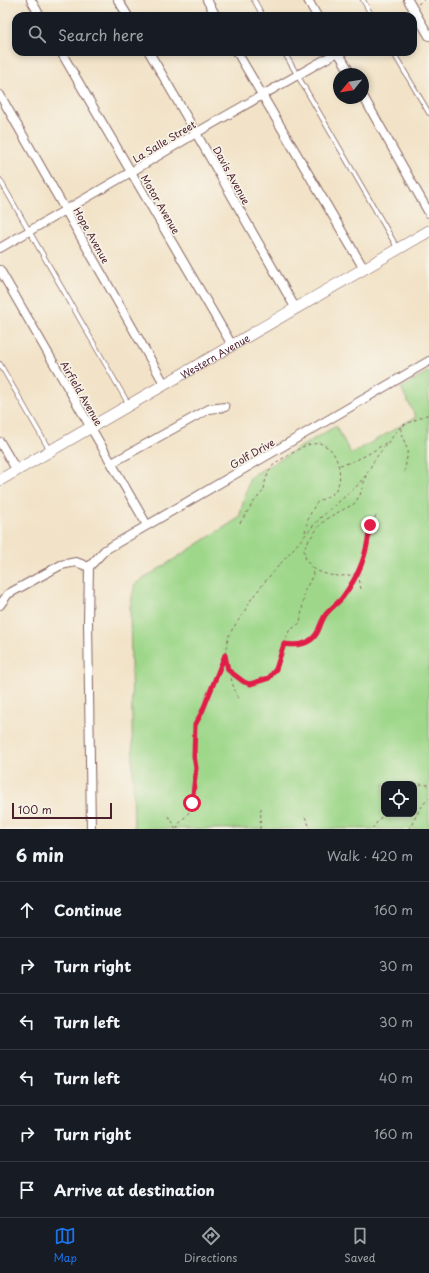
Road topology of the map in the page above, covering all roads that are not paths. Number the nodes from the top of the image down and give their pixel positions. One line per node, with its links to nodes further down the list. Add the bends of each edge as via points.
1 (31, 0): 8 (street)
2 (118, 0): 9 (street)
3 (207, 0): 10 (street)
4 (254, 0): 11 (lane)
5 (308, 0): 12 (street)
6 (363, 0): 13 (lane)
7 (408, 0): 14 (street)
8 (38, 12)
9 (126, 12)
10 (214, 12)
11 (261, 12)
12 (315, 12)
13 (370, 12)
14 (415, 12)
15 (417, 15): 16 (street)
16 (429, 36)
17 (63, 56): 31 (street, Motor Avenue)
18 (151, 56): 30 (street, Davis Avenue)
19 (239, 56): 27 (street)
20 (286, 56): 25 (lane)
21 (331, 56): 25 (street, La Salle Street)
22 (340, 56): 24 (street)
23 (395, 56): 29 (lane)
24 (347, 68)
25 (297, 76): 27 (street, La Salle Street); 38 (lane)
26 (0, 95): 33 (street, Hope Avenue)
27 (262, 96): 30 (street, La Salle Street); 39 (street)
28 (368, 104): 34 (street)
29 (429, 113)
30 (196, 133): 31 (street, La Salle Street); 41 (street, Davis Avenue)
31 (131, 172): 33 (street, La Salle Street); 42 (street, Motor Avenue)
32 (0, 180): 35 (lane)
33 (66, 209): 35 (street, La Salle Street); 45 (street, Hope Avenue)
34 (429, 213)
35 (30, 231): 37 (street, La Salle Street); 46 (lane)
36 (429, 231): 38 (street, Western Avenue)
37 (0, 248)
38 (398, 249): 39 (street, Western Avenue)
39 (364, 269): 41 (street, Western Avenue)
40 (0, 270): 48 (street, Airfield Avenue)
41 (296, 309): 42 (street, Western Avenue)
42 (232, 346): 45 (street, Western Avenue)
43 (429, 361): 54 (street, Golf Drive)
44 (0, 364): 50 (lane)
45 (165, 385): 46 (street, Western Avenue)
46 (129, 405): 48 (street, Western Avenue)
47 (225, 407): 51 (street, via 209,409)
48 (91, 428): 50 (street, Western Avenue); 51 (street, Airfield Avenue)
49 (0, 442): 52 (street)
50 (50, 451): 52 (street, Western Avenue)
51 (112, 463): 54 (street, Airfield Avenue)
52 (17, 471): 53 (street, Western Avenue)
53 (0, 480)
54 (148, 525): 55 (street, Golf Drive, via 104,550)
55 (89, 567): 56 (street, via 76,562 61,565 8,594); 57 (street)
56 (0, 605)
57 (91, 829)

